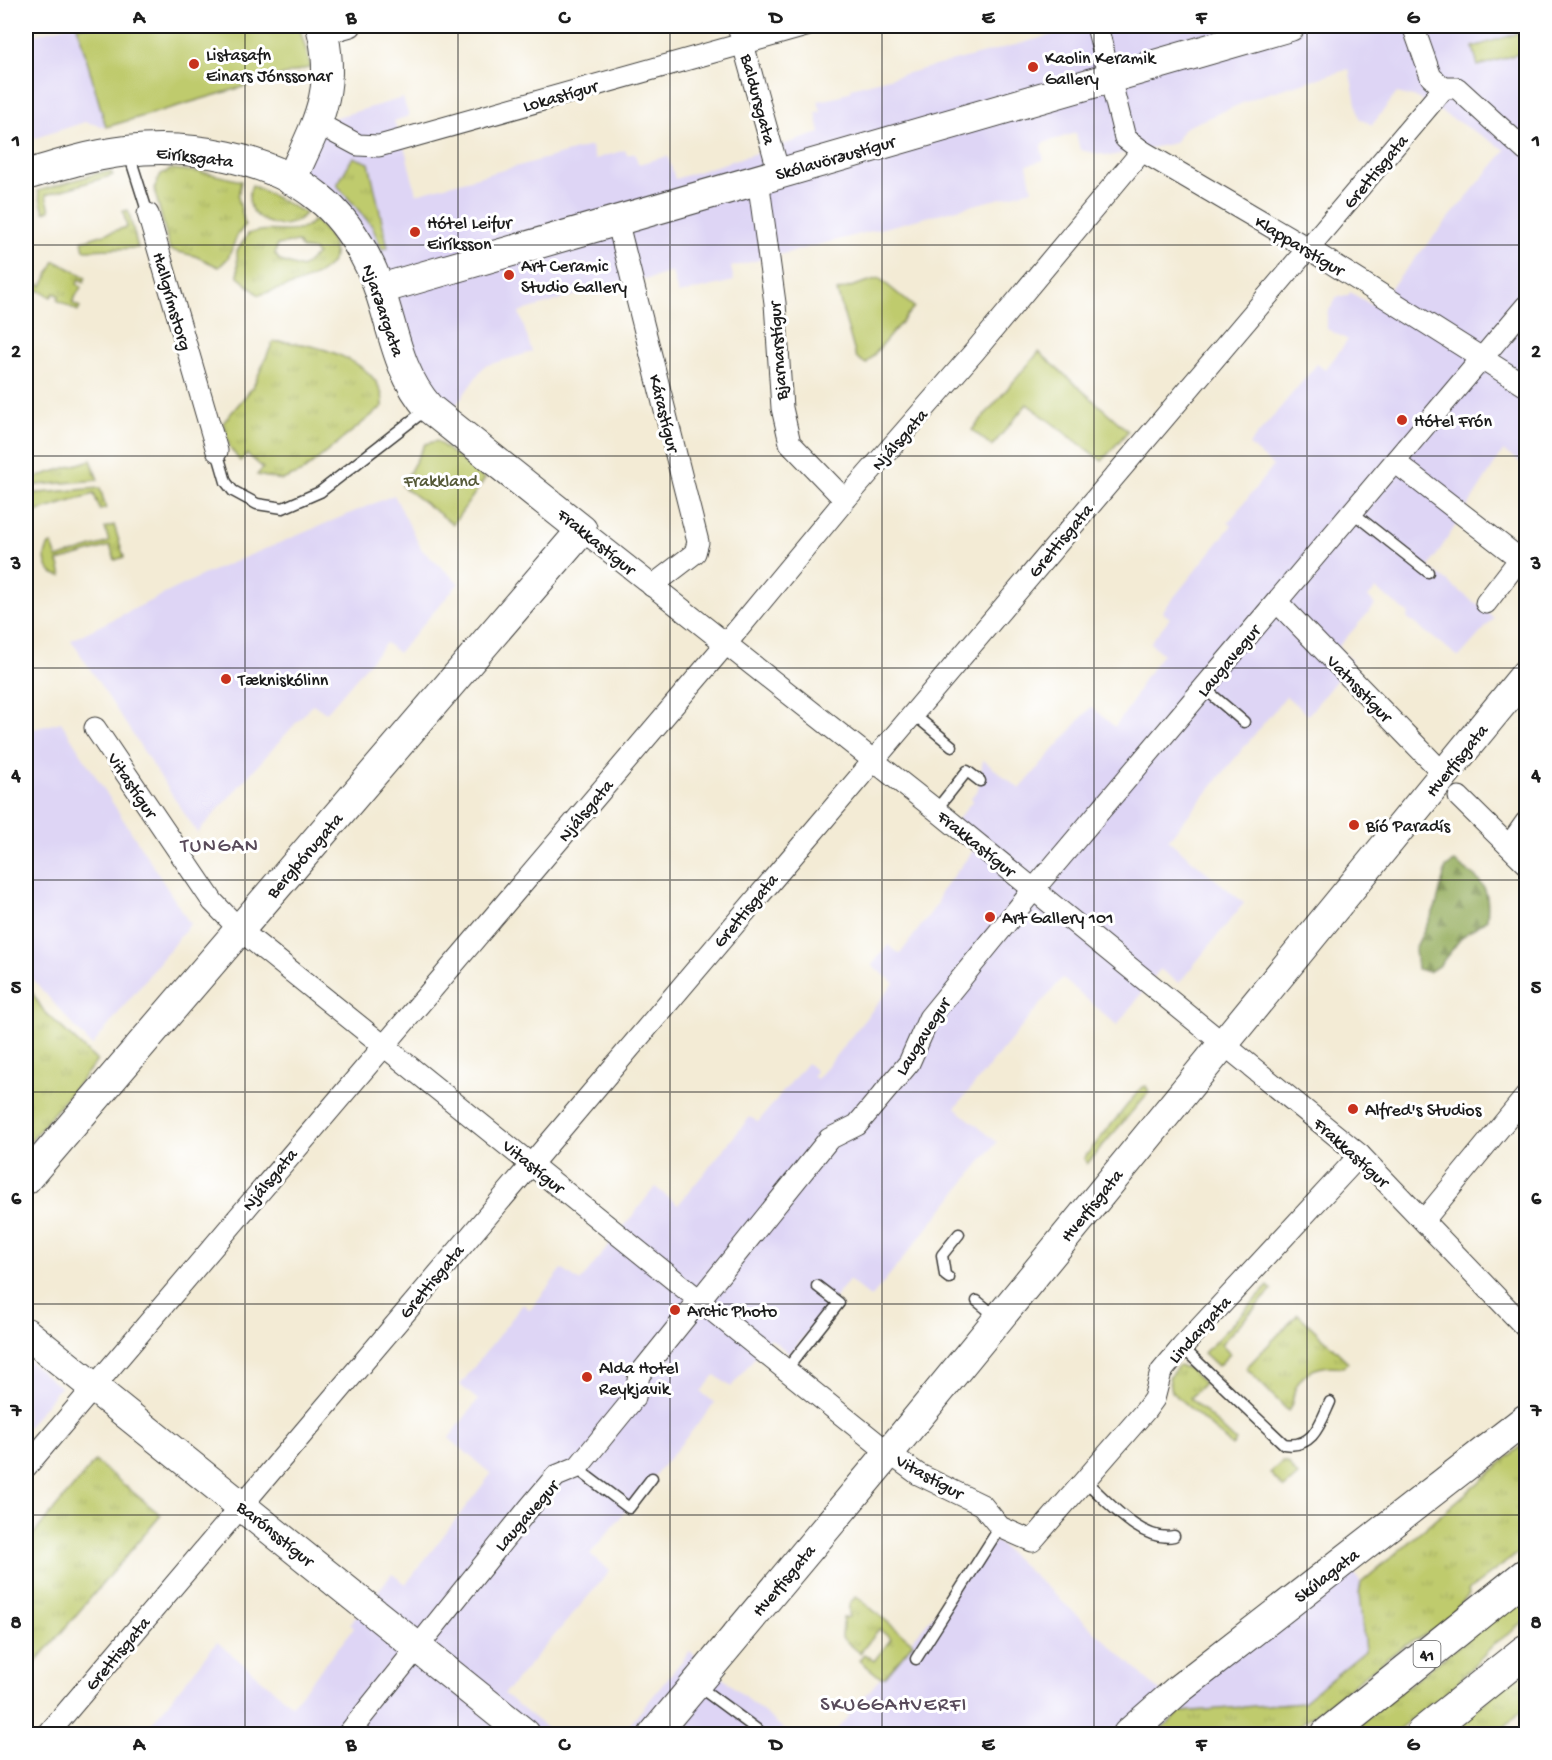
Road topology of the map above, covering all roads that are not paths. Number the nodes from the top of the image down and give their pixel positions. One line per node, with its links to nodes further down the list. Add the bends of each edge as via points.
1 (806, 26): 6 (street, Lokastígur)
2 (1097, 26): 7 (street, Klapparstígur)
3 (1290, 26): 7 (street, Skólavörðustígur)
4 (1413, 26): 8 (street, via 1431,77)
5 (332, 28): 9 (street, via 326,97)
6 (741, 35): 9 (street, Lokastígur, via 379,146 358,145); 14 (street, Baldursgata)
7 (1110, 78): 10 (street, Klapparstígur, via 1125,138); 14 (street, Skólavörðustígur)
8 (1444, 88): 12 (street, via 1456,88); 18 (street, Grettisgata)
9 (317, 123): 15 (street)
10 (1142, 150): 18 (street, Klapparstígur); 27 (street, Njálsgata)
11 (128, 151): 13 (street, Eiríksgata, via 79,159); 15 (street, Eiríksgata, via 168,150 218,156 256,165); 16 (lane, Hallgrímstorg)
12 (1527, 151)
13 (26, 175)
14 (768, 176): 17 (street, Skólavörðustígur); 27 (street, Bjarnarstígur, via 782,408 790,443)
15 (291, 180): 19 (street, Njarðargata, via 320,198 341,221)
16 (148, 214): 25 (street, Hallgrímstorg)
17 (617, 220): 19 (street, Skólavörðustígur); 32 (street, Kárastígur, via 698,543 695,553)
18 (1309, 249): 21 (street, Klapparstígur); 38 (street, Grettisgata)
19 (380, 288): 22 (street, Njarðargata)
20 (1527, 306): 21 (street, Laugavegur)
21 (1482, 358): 23 (street, Klapparstígur); 26 (street, Laugavegur)
22 (408, 382): 24 (street, Frakkastígur)
23 (1527, 386)
24 (429, 408): 25 (lane, via 320,492 283,508 257,504 233,490 226,482); 29 (street, Frakkastígur)
25 (217, 451)
26 (1395, 462): 28 (street, Laugavegur); 30 (street)
27 (845, 500): 35 (street, Njálsgata)
28 (1352, 512): 31 (lane); 33 (street, Laugavegur)
29 (582, 530): 32 (street, Frakkastígur); 50 (street, Bergþórugata)
30 (1523, 555): 34 (street)
31 (1428, 572)
32 (652, 586): 35 (street, Frakkastígur)
33 (1276, 602): 37 (street, Laugavegur); 44 (street, Vatnsstígur)
34 (1486, 603)
35 (725, 645): 42 (street, Frakkastígur); 52 (street, Njálsgata)
36 (1527, 674): 44 (street, Hverfisgata)
37 (1204, 688): 39 (lane); 49 (street, Laugavegur)
38 (912, 713): 41 (lane); 42 (street, Grettisgata)
39 (1244, 722)
40 (94, 728): 50 (street, Vitastígur, via 213,902)
41 (952, 746)
42 (873, 759): 45 (street, Frakkastígur); 55 (street, Grettisgata)
43 (980, 781): 45 (lane, via 967,771)
44 (1452, 786): 47 (street, Vatnsstígur); 51 (street, Hverfisgata)
45 (936, 810): 49 (street, Frakkastígur)
46 (1527, 822): 47 (street)
47 (1509, 846): 48 (street, Vatnsstígur)
48 (1527, 863)
49 (1034, 889): 51 (street, Frakkastígur); 61 (street, Laugavegur, via 929,1018 909,1063 857,1125 829,1139)
50 (240, 930): 52 (street, Vitastígur); 56 (street, Bergþórugata)
51 (1224, 1044): 54 (street, Frakkastígur); 69 (street, Hverfisgata, via 988,1310)
52 (383, 1045): 55 (street, Vitastígur); 66 (street, Njálsgata)
53 (1527, 1096): 57 (street)
54 (1360, 1155): 57 (street, Frakkastígur); 64 (street, Lindargata)
55 (530, 1164): 61 (street, Vitastígur); 74 (street, Grettisgata)
56 (26, 1179)
57 (1424, 1220): 62 (street, Frakkastígur)
58 (958, 1234): 59 (lane, via 942,1255)
59 (949, 1278)
60 (817, 1286): 65 (lane, via 839,1303)
61 (699, 1300): 65 (street, Vitastígur); 71 (street, Laugavegur, via 639,1375 635,1397)
62 (1527, 1328)
63 (26, 1333): 66 (street, Barónsstígur)
64 (1182, 1347): 67 (lane, via 1284,1444 1294,1446 1309,1440); 73 (street, Lindargata, via 1161,1372 1154,1398 1146,1410)
65 (786, 1370): 69 (street, Vitastígur)
66 (93, 1387): 70 (street, Njálsgata); 74 (street, Barónsstígur)
67 (1330, 1402)
68 (1527, 1419): 88 (street, Skúlagata, via 1179,1689)
69 (889, 1453): 75 (street, Vitastígur, via 918,1474 982,1505); 82 (street, Hverfisgata)
70 (26, 1467)
71 (576, 1468): 72 (lane, via 629,1508); 79 (street, Laugavegur, via 556,1476)
72 (652, 1478)
73 (1084, 1480): 76 (lane, via 1141,1530 1164,1538); 77 (street, Lindargata)
74 (242, 1505): 79 (street, Barónsstígur); 83 (street, Grettisgata)
75 (1000, 1527): 77 (street, Vitastígur); 81 (lane)
76 (1174, 1536)
77 (1032, 1541)
78 (1527, 1575): 89 (main road, 41)
79 (418, 1647): 84 (street, Laugavegur); 85 (street, Barónsstígur)
80 (1527, 1651): 90 (main road)
81 (916, 1659)
82 (696, 1684): 86 (street, Hverfisgata); 87 (lane)
83 (48, 1734)
84 (348, 1734)
85 (525, 1734)
86 (654, 1734)
87 (763, 1734)
88 (1128, 1734)
89 (1328, 1734)
90 (1422, 1734)

